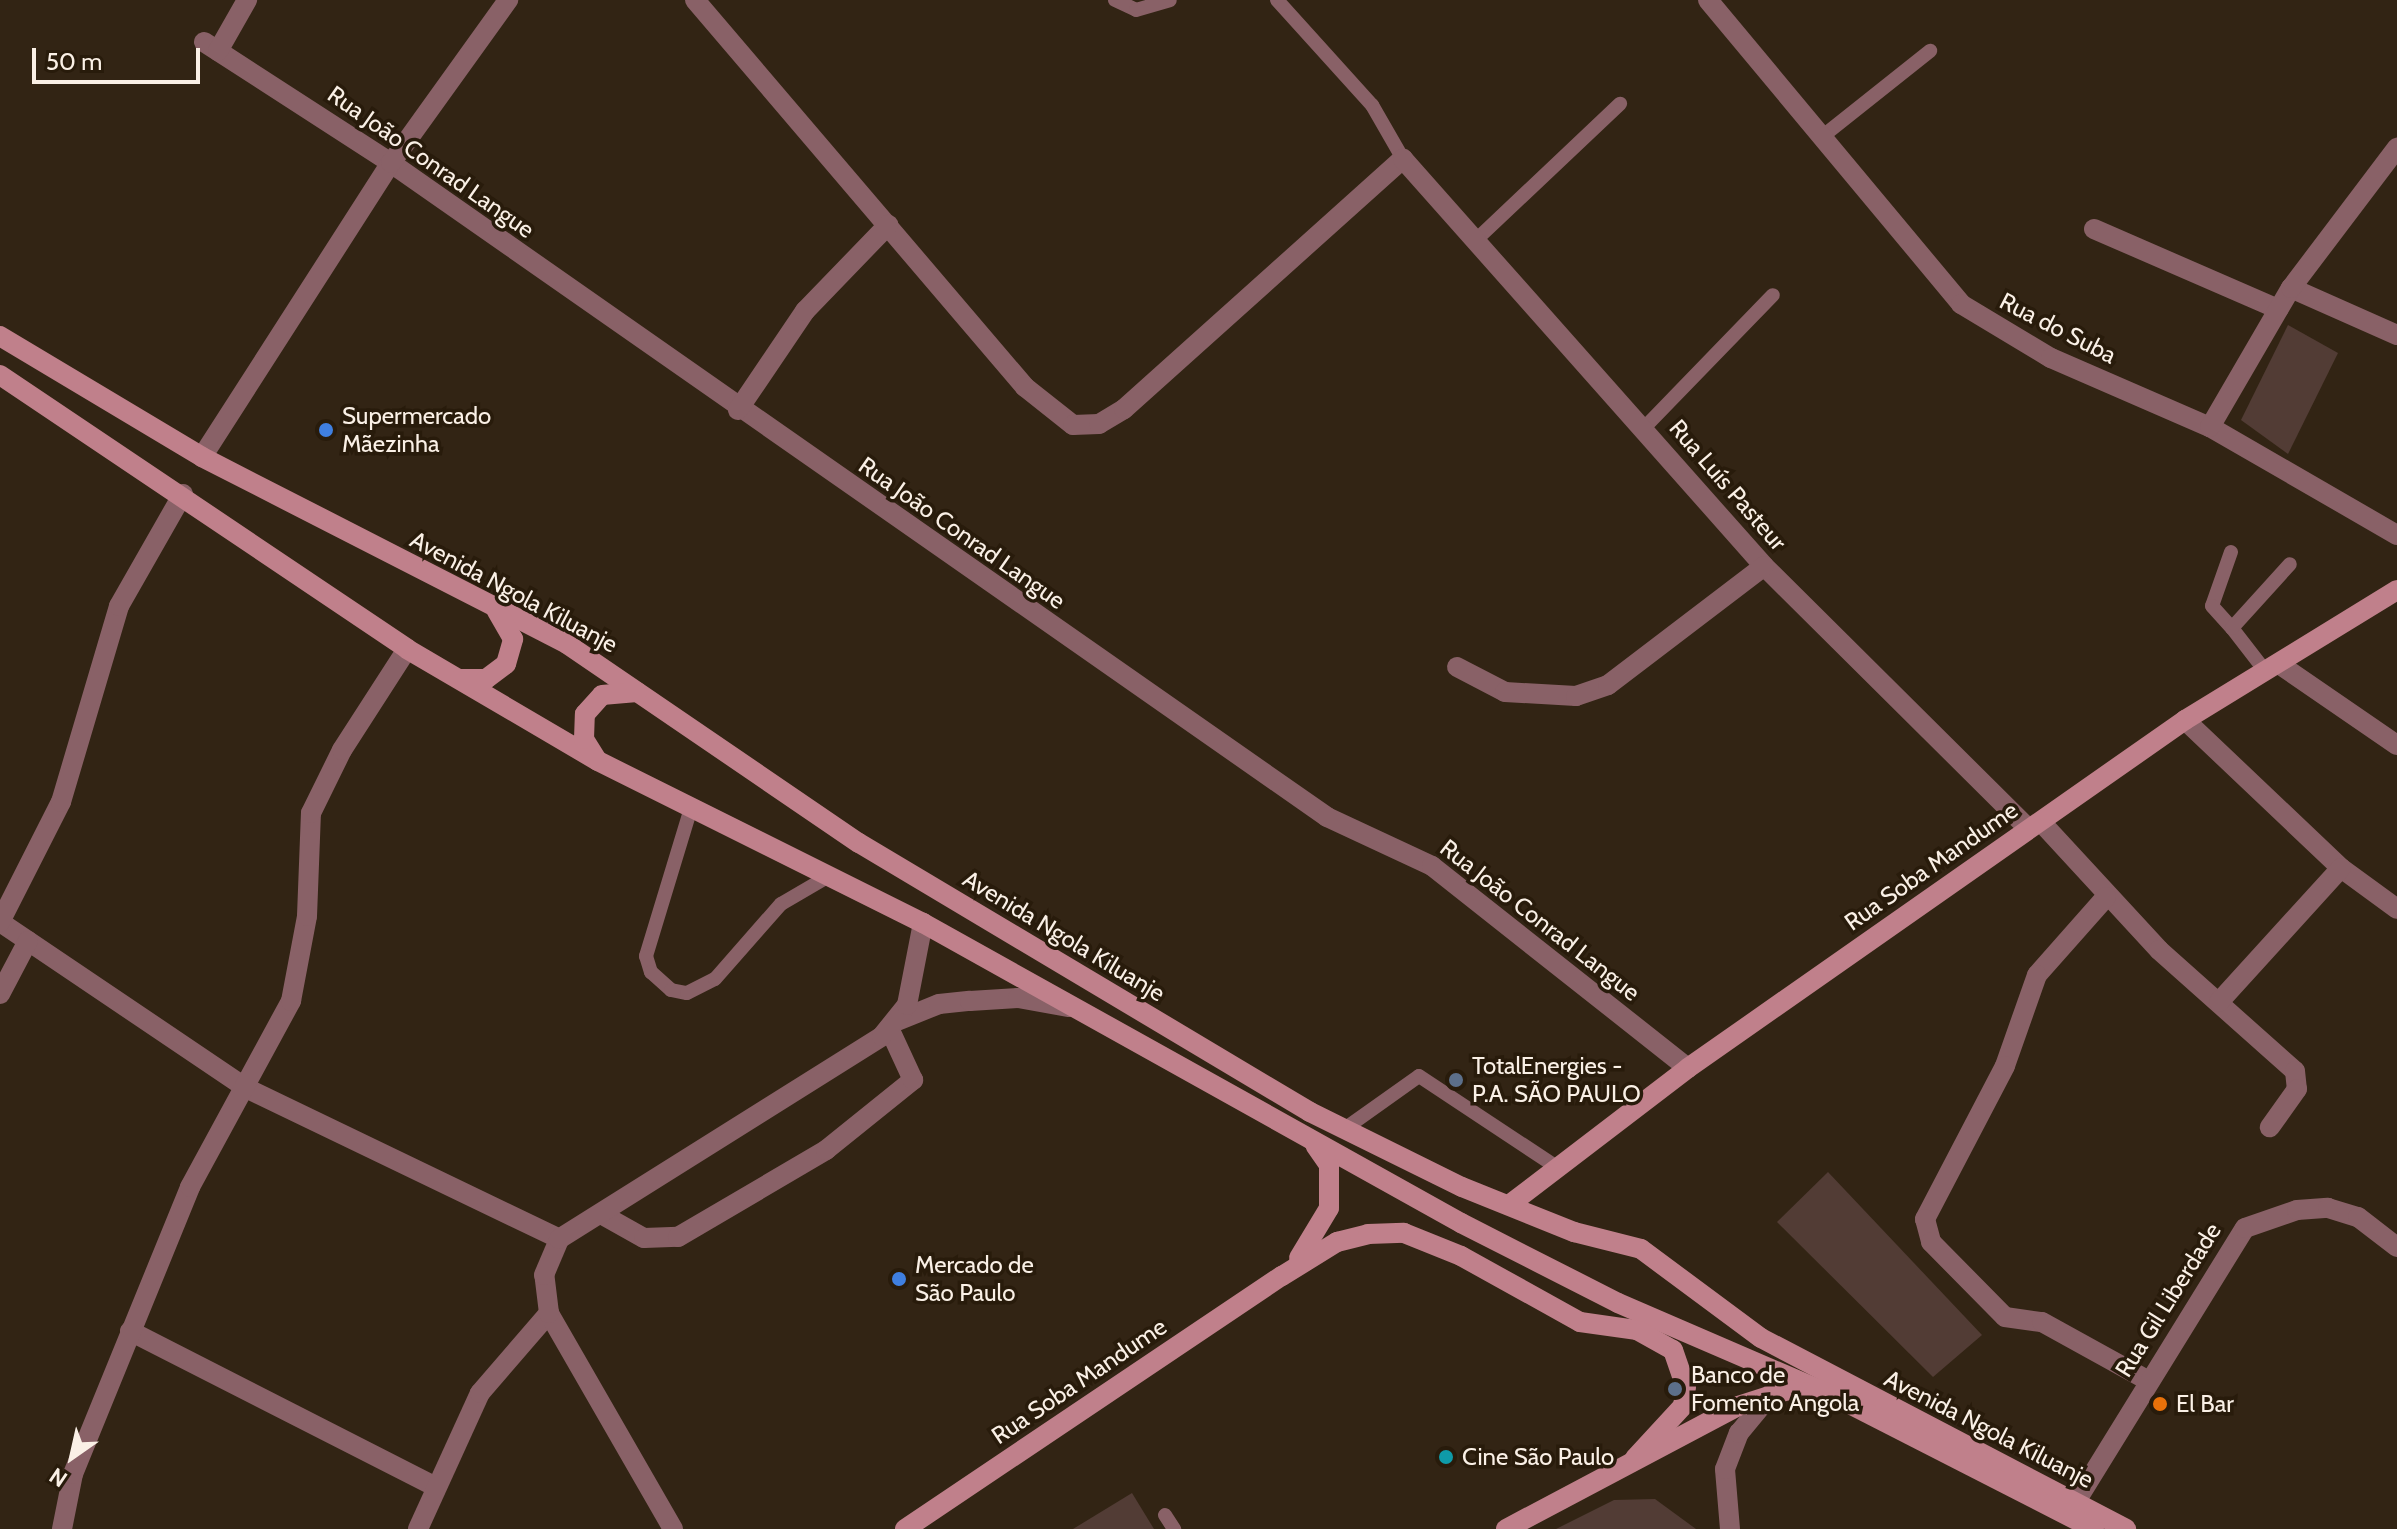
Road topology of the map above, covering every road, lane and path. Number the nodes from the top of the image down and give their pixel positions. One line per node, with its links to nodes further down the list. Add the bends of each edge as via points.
1 (247, 0): 13 (street, Rua João Conrad Langue, via 211,46)
2 (508, 0): 13 (street)
3 (695, 0): 14 (street)
4 (1115, 0): 5 (lane, via 1136,10)
5 (1170, 0)
6 (1277, 0): 12 (lane, via 1372,105)
7 (1708, 0): 10 (street, Rua do Suba)
8 (1930, 51): 10 (lane)
9 (1620, 104): 16 (lane)
10 (1823, 136): 24 (street, Rua do Suba, via 1961,304 1986,323 2051,358)
11 (2397, 148): 17 (street)
12 (1403, 159): 14 (street, via 1155,383 1099,424 1073,425 1025,387); 16 (street, Rua Luís Pasteur)
13 (391, 163): 23 (street, Rua João Conrad Langue); 26 (street)
14 (888, 225): 23 (street, via 805,311)
15 (2094, 229): 19 (street)
16 (1477, 239): 25 (street, Rua Luís Pasteur)
17 (2291, 288): 19 (street); 20 (street)
18 (1773, 295): 25 (lane)
19 (2278, 309): 24 (street)
20 (2397, 335)
21 (0, 336): 26 (main road, Avenida Ngola Kiluanje)
22 (0, 375): 27 (main road, Avenida Ngola Kiluanje)
23 (738, 410): 55 (street, Rua João Conrad Langue, via 1327,817 1432,866)
24 (2210, 427): 28 (street, Rua do Suba)
25 (1644, 428): 31 (street, Rua Luís Pasteur)
26 (202, 457): 33 (main road, Avenida Ngola Kiluanje)
27 (183, 494): 35 (main road, Avenida Ngola Kiluanje); 50 (street, via 119,606 61,802 0,922)
28 (2397, 535)
29 (2231, 552): 34 (lane, via 2212,606)
30 (2290, 564): 34 (lane)
31 (1764, 566): 36 (street, via 1620,677 1576,696 1505,692); 44 (street, Rua Luís Pasteur)
32 (2397, 590): 37 (main road, Rua Soba Mandume)
33 (493, 607): 38 (main road, via 510,626 506,664 486,679); 39 (main road, Avenida Ngola Kiluanje, via 567,644)
34 (2232, 628): 37 (lane)
35 (407, 649): 38 (main road, Avenida Ngola Kiluanje); 56 (street, via 342,750 311,813 300,965 281,1023)
36 (1457, 667)
37 (2273, 668): 40 (main road, Rua Soba Mandume); 41 (street)
38 (460, 679): 42 (main road, Avenida Ngola Kiluanje)
39 (641, 693): 42 (main road, via 615,690 585,714 584,739); 58 (main road, Avenida Ngola Kiluanje, via 706,744 859,843)
40 (2185, 720): 44 (main road, Rua Soba Mandume); 45 (street)
41 (2397, 745)
42 (598, 761): 43 (main road, Avenida Ngola Kiluanje)
43 (691, 808): 46 (main road, Avenida Ngola Kiluanje); 46 (lane, via 684,849 646,956 651,972 671,990 687,993 715,979 781,904)
44 (2035, 826): 47 (street, Rua Luís Pasteur); 55 (main road, Rua Soba Mandume)
45 (2341, 868): 48 (street); 52 (street)
46 (829, 876): 49 (main road, Avenida Ngola Kiluanje)
47 (2106, 897): 52 (street, Rua Luís Pasteur); 68 (street, via 2037,975 2005,1066 1925,1219 1931,1242 1997,1312 2042,1322)
48 (2397, 909)
49 (923, 923): 53 (main road, Avenida Ngola Kiluanje); 54 (street, via 913,987)
50 (28, 941): 51 (street); 56 (street)
51 (0, 994)
52 (2219, 1002): 57 (street, Rua Luís Pasteur, via 2299,1078)
53 (1089, 1012): 54 (street, via 1045,1001 988,999 939,1004); 59 (main road, Avenida Ngola Kiluanje)
54 (893, 1024): 62 (street); 62 (street, via 913,1080 826,1150 678,1237 644,1238)
55 (1688, 1068): 60 (main road, Rua Soba Mandume)
56 (248, 1089): 63 (street); 67 (street, via 190,1187)
57 (2270, 1127)
58 (1343, 1130): 60 (lane, via 1419,1076); 61 (main road, Avenida Ngola Kiluanje)
59 (1306, 1137): 65 (main road, via 1329,1165 1329,1208 1323,1227); 70 (main road, Avenida Ngola Kiluanje, via 1618,1303)
60 (1558, 1168): 61 (main road, Rua Soba Mandume)
61 (1509, 1205): 73 (main road, Avenida Ngola Kiluanje, via 1641,1249 1761,1338)
62 (601, 1214): 63 (street)
63 (559, 1239): 66 (street, via 544,1275)
64 (2397, 1247): 68 (street, Rua Gil Liberdade, via 2344,1210 2297,1210 2260,1220 2229,1245)
65 (1282, 1276): 71 (main road, via 1337,1242 1404,1233 1461,1256 1580,1322 1620,1325 1655,1337 1673,1350 1686,1387 1674,1423); 78 (main road, Rua Soba Mandume)
66 (549, 1313): 72 (street, via 480,1393); 77 (street)
67 (130, 1331): 72 (street); 75 (street, via 73,1474)
68 (2147, 1380): 73 (street, Rua Gil Liberdade)
69 (1772, 1393): 70 (main road); 71 (main road); 81 (street, via 1739,1433 1725,1469)
70 (1834, 1396): 82 (main road, Avenida Ngola Kiluanje)
71 (1635, 1458): 80 (main road)
72 (434, 1486): 76 (street)
73 (2075, 1503): 83 (main road, Avenida Ngola Kiluanje)
74 (1165, 1515): 79 (lane)
75 (62, 1529)
76 (418, 1529)
77 (673, 1529)
78 (905, 1529)
79 (1174, 1529)
80 (1506, 1529)
81 (1730, 1529)
82 (2094, 1529)
83 (2126, 1529)

